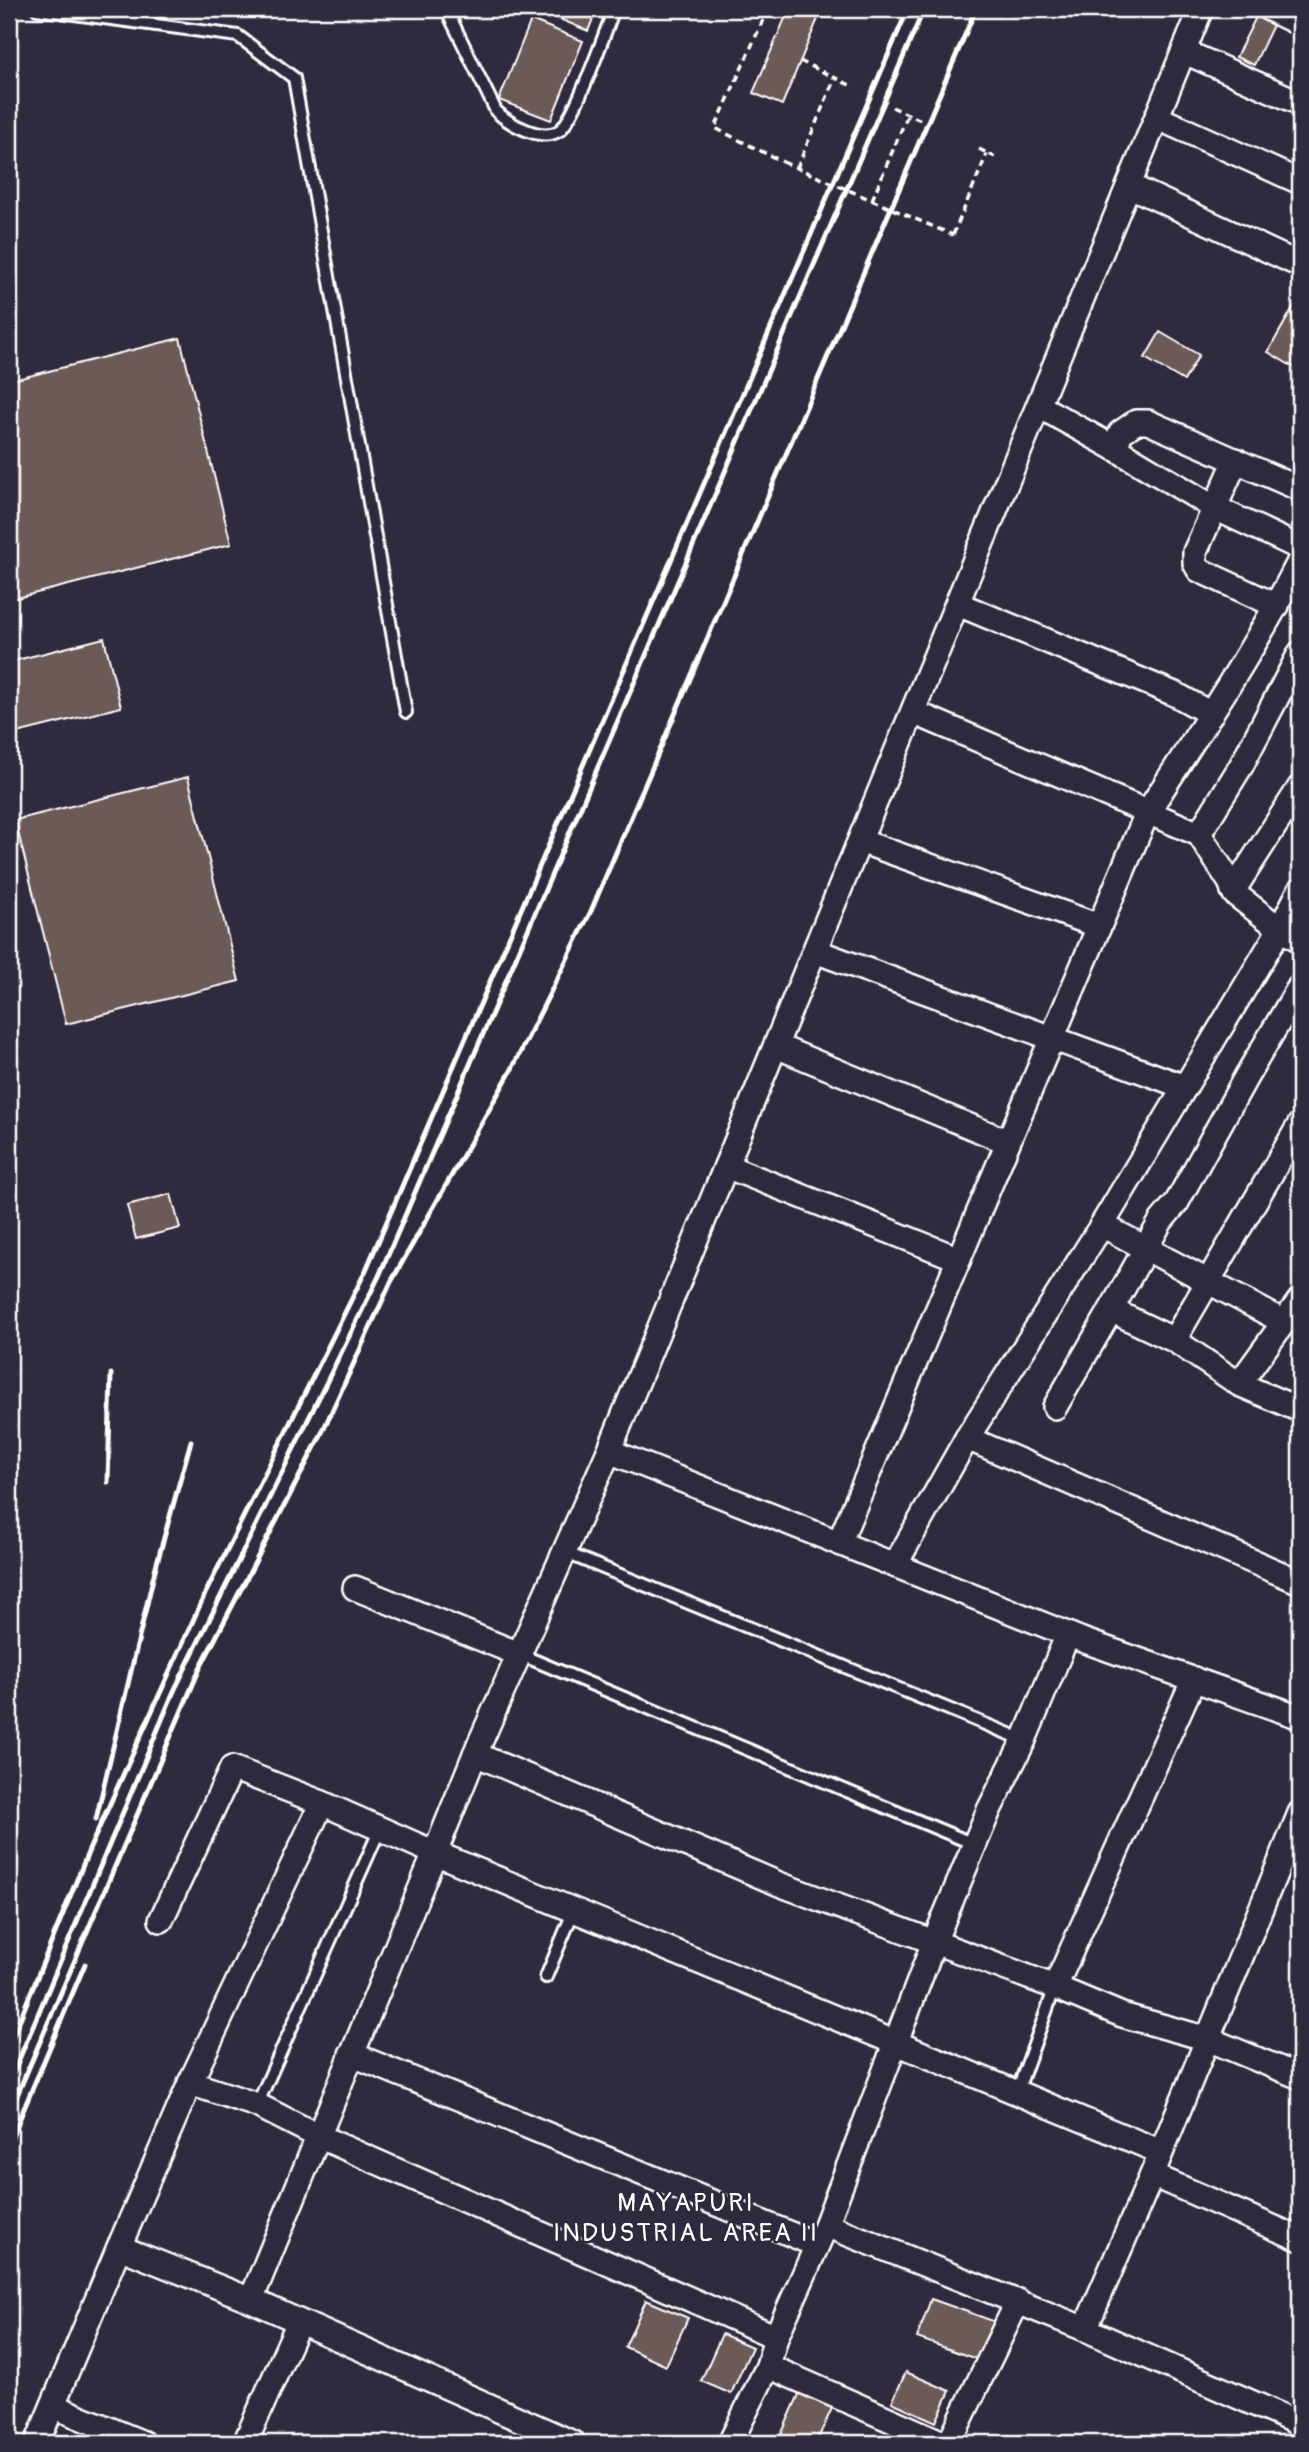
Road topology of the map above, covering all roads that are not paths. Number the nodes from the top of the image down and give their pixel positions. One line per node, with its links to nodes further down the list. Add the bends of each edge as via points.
1 (37, 9): 23 (lane, via 238,36 294,78)
2 (446, 9): 3 (lane, via 496,111 508,122 551,134 562,129 576,104)
3 (614, 9)
4 (1201, 9): 7 (street)
5 (1269, 9): 6 (street)
6 (1300, 24)
7 (1185, 52): 8 (street); 9 (street)
8 (1300, 103)
9 (1158, 118): 10 (street); 11 (street)
10 (1300, 182)
11 (1130, 186): 12 (street); 13 (street)
12 (1300, 265)
13 (1039, 406): 14 (street); 20 (street)
14 (1116, 449): 15 (street, via 1120,433 1136,422 1148,422); 17 (street)
15 (1236, 460): 16 (street); 17 (street)
16 (1300, 489)
17 (1213, 507): 18 (street); 21 (street, via 1195,552 1199,570)
18 (1300, 548)
19 (1300, 560): 21 (street)
20 (958, 604): 24 (street); 25 (street, via 1177,695)
21 (1277, 606): 25 (street)
22 (1300, 653): 28 (street, via 1241,766)
23 (406, 712)
24 (913, 712): 27 (street); 29 (street)
25 (1211, 714): 27 (street)
26 (1300, 787): 31 (street)
27 (1146, 813): 28 (street); 32 (street)
28 (1199, 834): 31 (street)
29 (860, 841): 32 (street); 35 (street)
30 (1300, 890): 33 (street)
31 (1233, 891): 33 (street)
32 (1099, 926): 37 (street)
33 (1280, 929): 34 (street); 39 (street)
34 (1300, 940)
35 (815, 951): 37 (street); 38 (street)
36 (1300, 986): 44 (street)
37 (1051, 1038): 39 (street); 41 (street)
38 (776, 1046): 41 (street); 42 (street)
39 (1185, 1087): 43 (street)
40 (1300, 1124): 46 (street)
41 (1008, 1142): 45 (street)
42 (726, 1166): 45 (street); 55 (street)
43 (1102, 1225): 44 (street); 54 (street)
44 (1147, 1247): 46 (street); 48 (street)
45 (959, 1259): 56 (street)
46 (1208, 1283): 49 (street); 50 (street)
47 (1300, 1300): 49 (street)
48 (1111, 1310): 50 (street); 52 (street)
49 (1284, 1322): 51 (street)
50 (1174, 1340): 51 (street)
51 (1239, 1384): 53 (street)
52 (1055, 1407)
53 (1300, 1410)
54 (967, 1438): 58 (street); 59 (street)
55 (609, 1451): 56 (street); 57 (street)
56 (839, 1543): 58 (street)
57 (564, 1552): 62 (street); 65 (lane)
58 (895, 1565): 61 (street)
59 (1300, 1582)
60 (355, 1588): 62 (street)
61 (1068, 1634): 63 (street); 65 (street)
62 (519, 1654): 66 (street); 70 (lane)
63 (1194, 1679): 64 (street); 76 (street)
64 (1300, 1717)
65 (1024, 1740): 70 (street)
66 (475, 1754): 71 (street); 74 (street, via 779,1884)
67 (322, 1803): 69 (street); 73 (street, via 232,1768); 81 (street)
68 (1300, 1813): 77 (street)
69 (380, 1829): 71 (street); 83 (lane)
70 (976, 1845): 74 (street)
71 (435, 1853): 72 (street); 79 (street)
72 (574, 1910): 75 (lane); 78 (street)
73 (161, 1920)
74 (934, 1942): 76 (street); 78 (street)
75 (546, 1977)
76 (1055, 1987): 77 (street, via 1122,2015); 82 (lane)
77 (1208, 2039): 80 (street); 85 (street)
78 (896, 2042): 82 (street); 87 (street)
79 (351, 2054): 84 (street); 87 (street)
80 (1300, 2077)
81 (190, 2083): 83 (street); 89 (street)
82 (1017, 2092): 85 (street)
83 (257, 2105): 84 (street)
84 (318, 2136): 90 (street); 94 (street)
85 (1161, 2152): 86 (street)
86 (1152, 2175): 88 (street); 93 (street)
87 (821, 2235): 91 (street); 94 (street)
88 (1300, 2239)
89 (119, 2247): 90 (street); 96 (street)
90 (251, 2300): 92 (street)
91 (1018, 2301): 93 (street); 104 (street)
92 (299, 2322): 100 (street); 101 (street)
93 (1085, 2329): 97 (street)
94 (776, 2337): 95 (street)
95 (768, 2366): 102 (street); 103 (street)
96 (53, 2406): 98 (street); 99 (street)
97 (1300, 2424)
98 (37, 2443)
99 (144, 2443)
100 (245, 2443)
101 (573, 2443)
102 (730, 2443)
103 (943, 2443)
104 (949, 2443)

